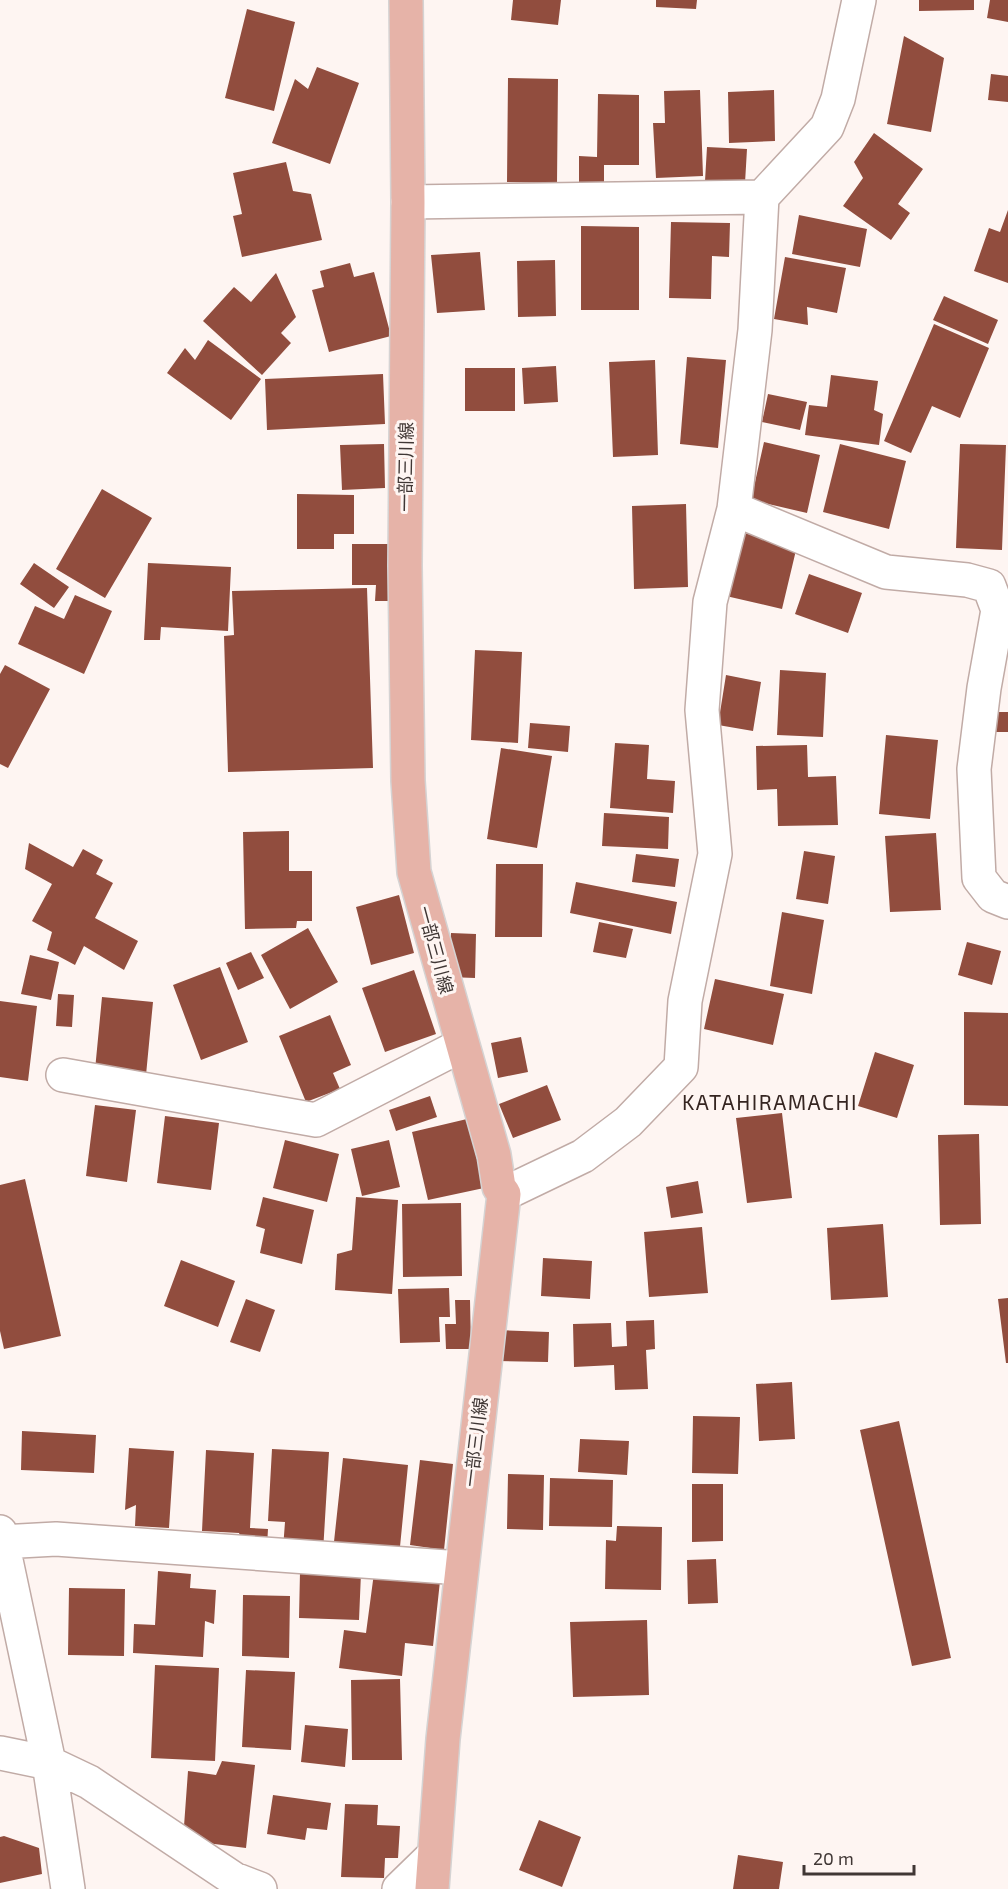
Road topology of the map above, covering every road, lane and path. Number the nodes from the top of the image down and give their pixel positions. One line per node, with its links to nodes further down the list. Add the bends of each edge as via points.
1 (406, 0): 4 (main road, 一部三川線)
2 (859, 0): 3 (street, via 838,99 827,127)
3 (762, 197): 4 (street); 5 (street, via 755,330)
4 (408, 202): 7 (main road, 一部三川線, via 408,781 414,872)
5 (734, 509): 6 (street, via 886,572 989,586 998,610 974,769 979,878 993,896); 9 (street, via 710,602 702,710 716,854 685,1001 681,1067 628,1122 583,1156)
6 (1008, 902)
7 (462, 1045): 8 (street, via 316,1120); 9 (main road, 一部三川線)
8 (63, 1075)
9 (504, 1194): 11 (main road, 一部三川線)
10 (1, 1537): 11 (street); 13 (street)
11 (461, 1568): 14 (main road, 一部三川線)
12 (0, 1753): 13 (street)
13 (49, 1763): 15 (street); 16 (street, via 89,1782 234,1879)
14 (434, 1855): 17 (street); 18 (main road, 一部三川線)
15 (68, 1889)
16 (260, 1889)
17 (399, 1889)
18 (432, 1889)

